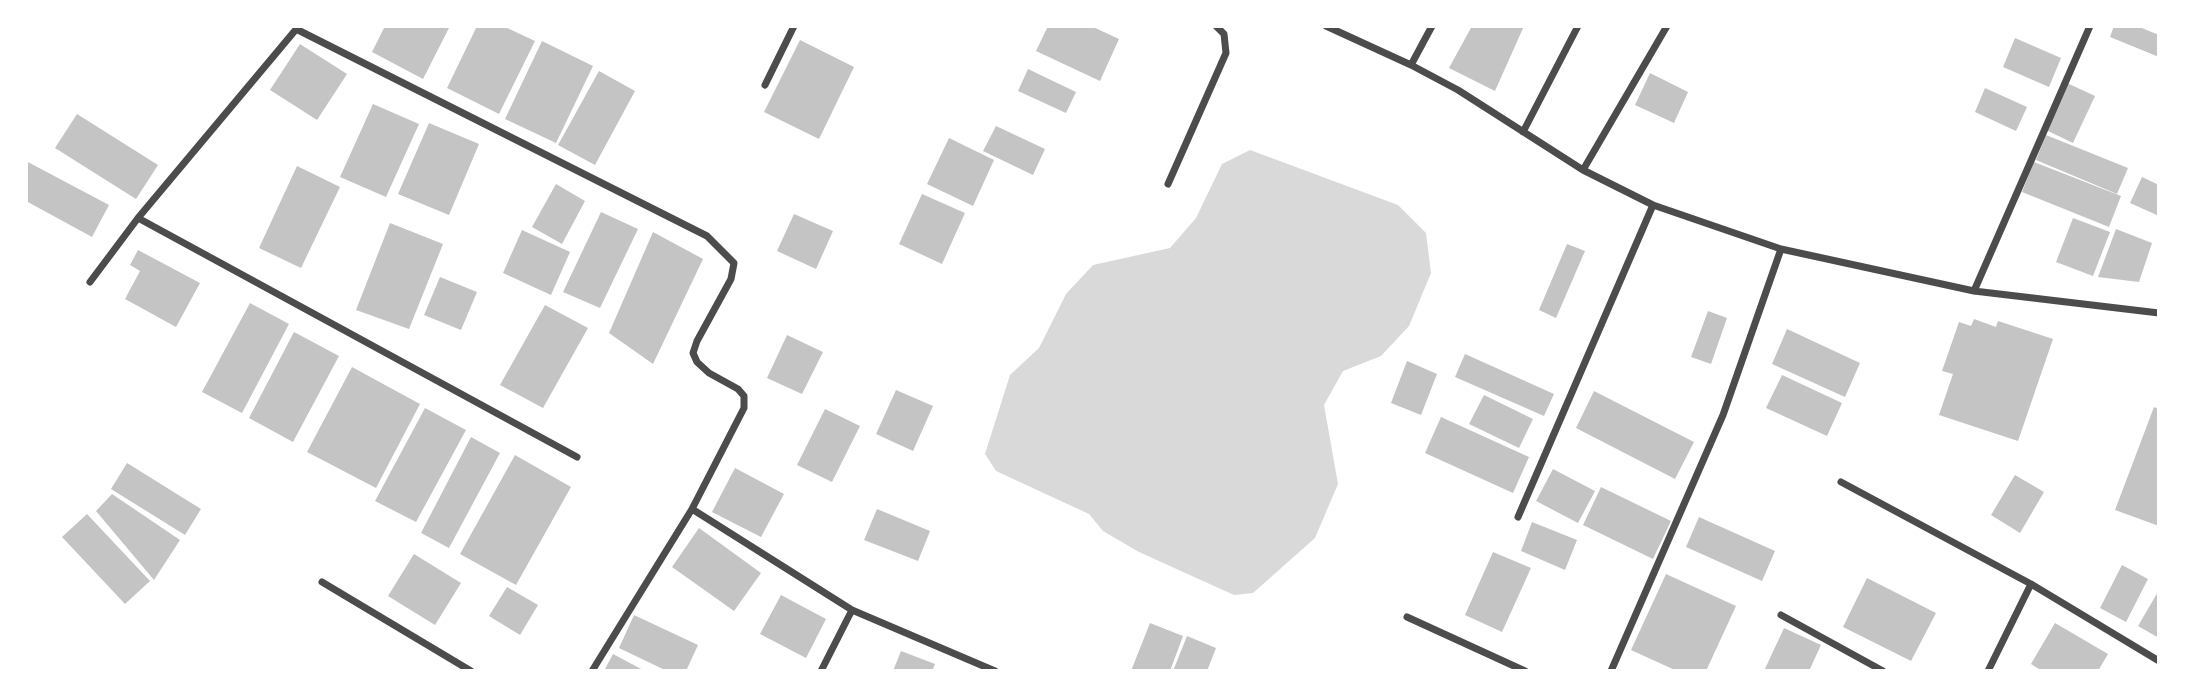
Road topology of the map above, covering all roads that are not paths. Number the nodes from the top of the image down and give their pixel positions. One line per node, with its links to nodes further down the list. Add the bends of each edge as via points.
1 (794, 26): 10 (street)
2 (1216, 26): 13 (street, via 1224,34 1226,53)
3 (1326, 26): 9 (street)
4 (1432, 26): 9 (street)
5 (1578, 26): 11 (street)
6 (1667, 26): 12 (street)
7 (2090, 26): 18 (street)
8 (297, 27): 15 (street); 22 (street, via 708,236 734,263 731,279 693,353 709,373 738,389 744,396 744,408)
9 (1411, 65): 11 (street)
10 (765, 86)
11 (1523, 132): 12 (street)
12 (1583, 170): 14 (street)
13 (1168, 184)
14 (1653, 205): 16 (street); 23 (street)
15 (138, 218): 17 (street); 20 (street)
16 (1781, 249): 18 (street); 35 (street, via 1723,415)
17 (90, 282)
18 (1973, 291): 19 (street)
19 (2159, 313)
20 (577, 457)
21 (1841, 482): 25 (street)
22 (692, 509): 26 (street); 31 (street)
23 (1518, 517)
24 (322, 582): 30 (street)
25 (2031, 584): 29 (street); 37 (street)
26 (852, 610): 32 (street); 33 (street)
27 (1781, 615): 36 (street)
28 (1408, 617): 34 (street)
29 (2159, 661)
30 (471, 671)
31 (592, 671)
32 (821, 671)
33 (995, 671)
34 (1525, 671)
35 (1611, 671)
36 (1883, 671)
37 (1989, 671)

